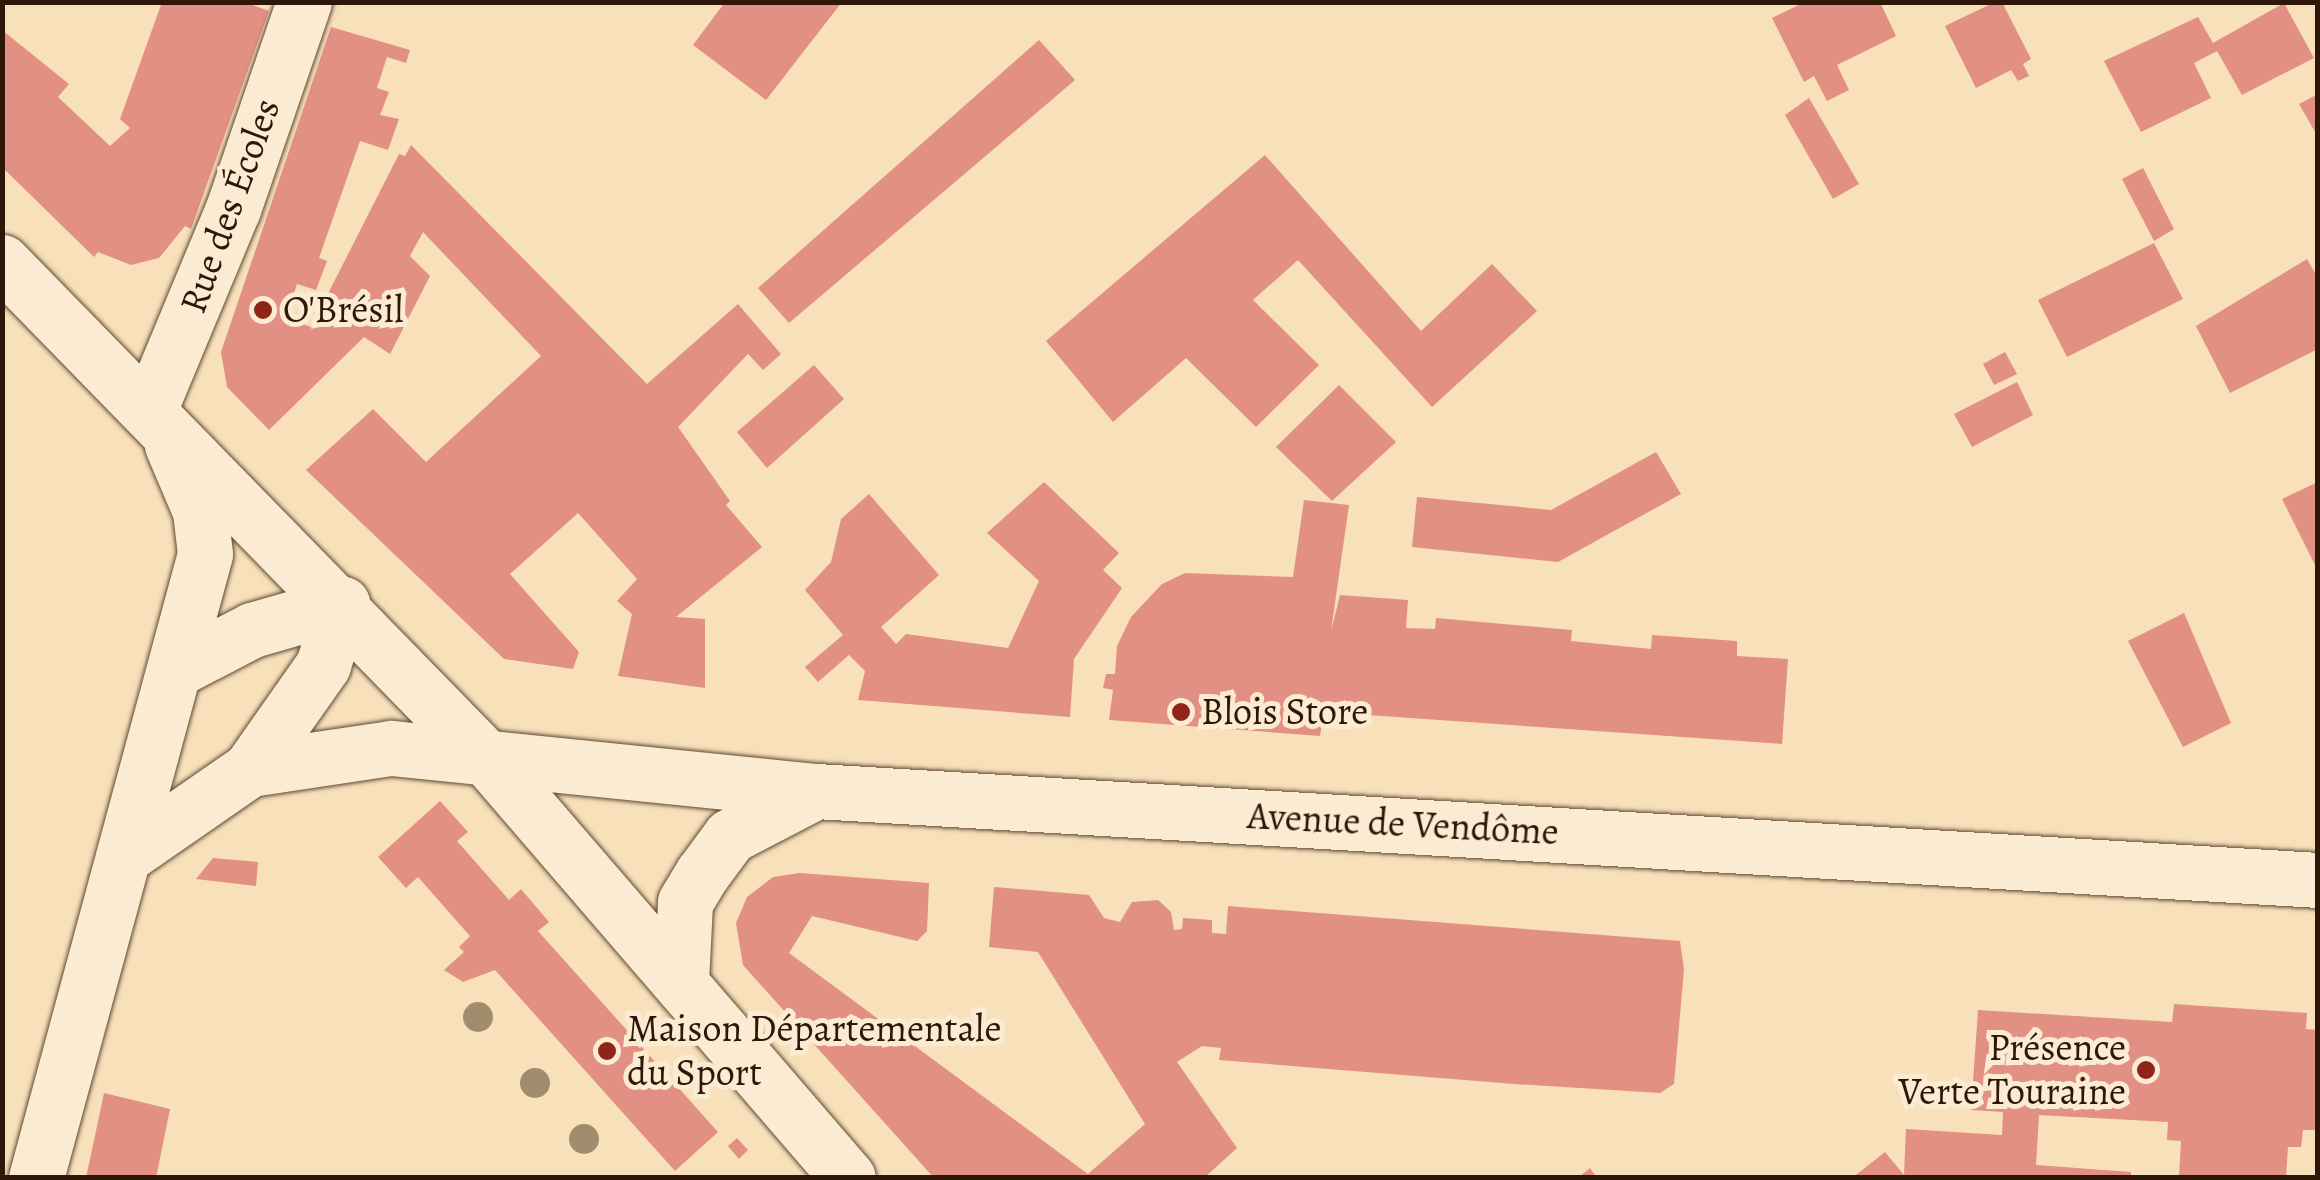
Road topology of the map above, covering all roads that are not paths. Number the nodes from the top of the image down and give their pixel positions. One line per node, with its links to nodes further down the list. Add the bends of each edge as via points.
1 (304, 2): 3 (main road, Rue des Écoles, via 233,209)
2 (2, 262): 3 (main road)
3 (150, 408): 4 (main road); 5 (main road, via 188,473 205,554)
4 (342, 604): 5 (main road, via 252,630); 6 (main road); 7 (main road, via 322,665)
5 (175, 670): 9 (main road)
6 (489, 762): 7 (main road, Avenue de Vendôme, via 363,748); 8 (main road, Avenue de Vendôme); 11 (main road)
7 (250, 769): 9 (main road)
8 (816, 790): 10 (main road, Avenue de Vendôme); 11 (main road, via 730,836 702,874 685,902)
9 (123, 858): 12 (main road)
10 (2318, 880)
11 (680, 982): 13 (main road)
12 (36, 1178)
13 (848, 1178)

